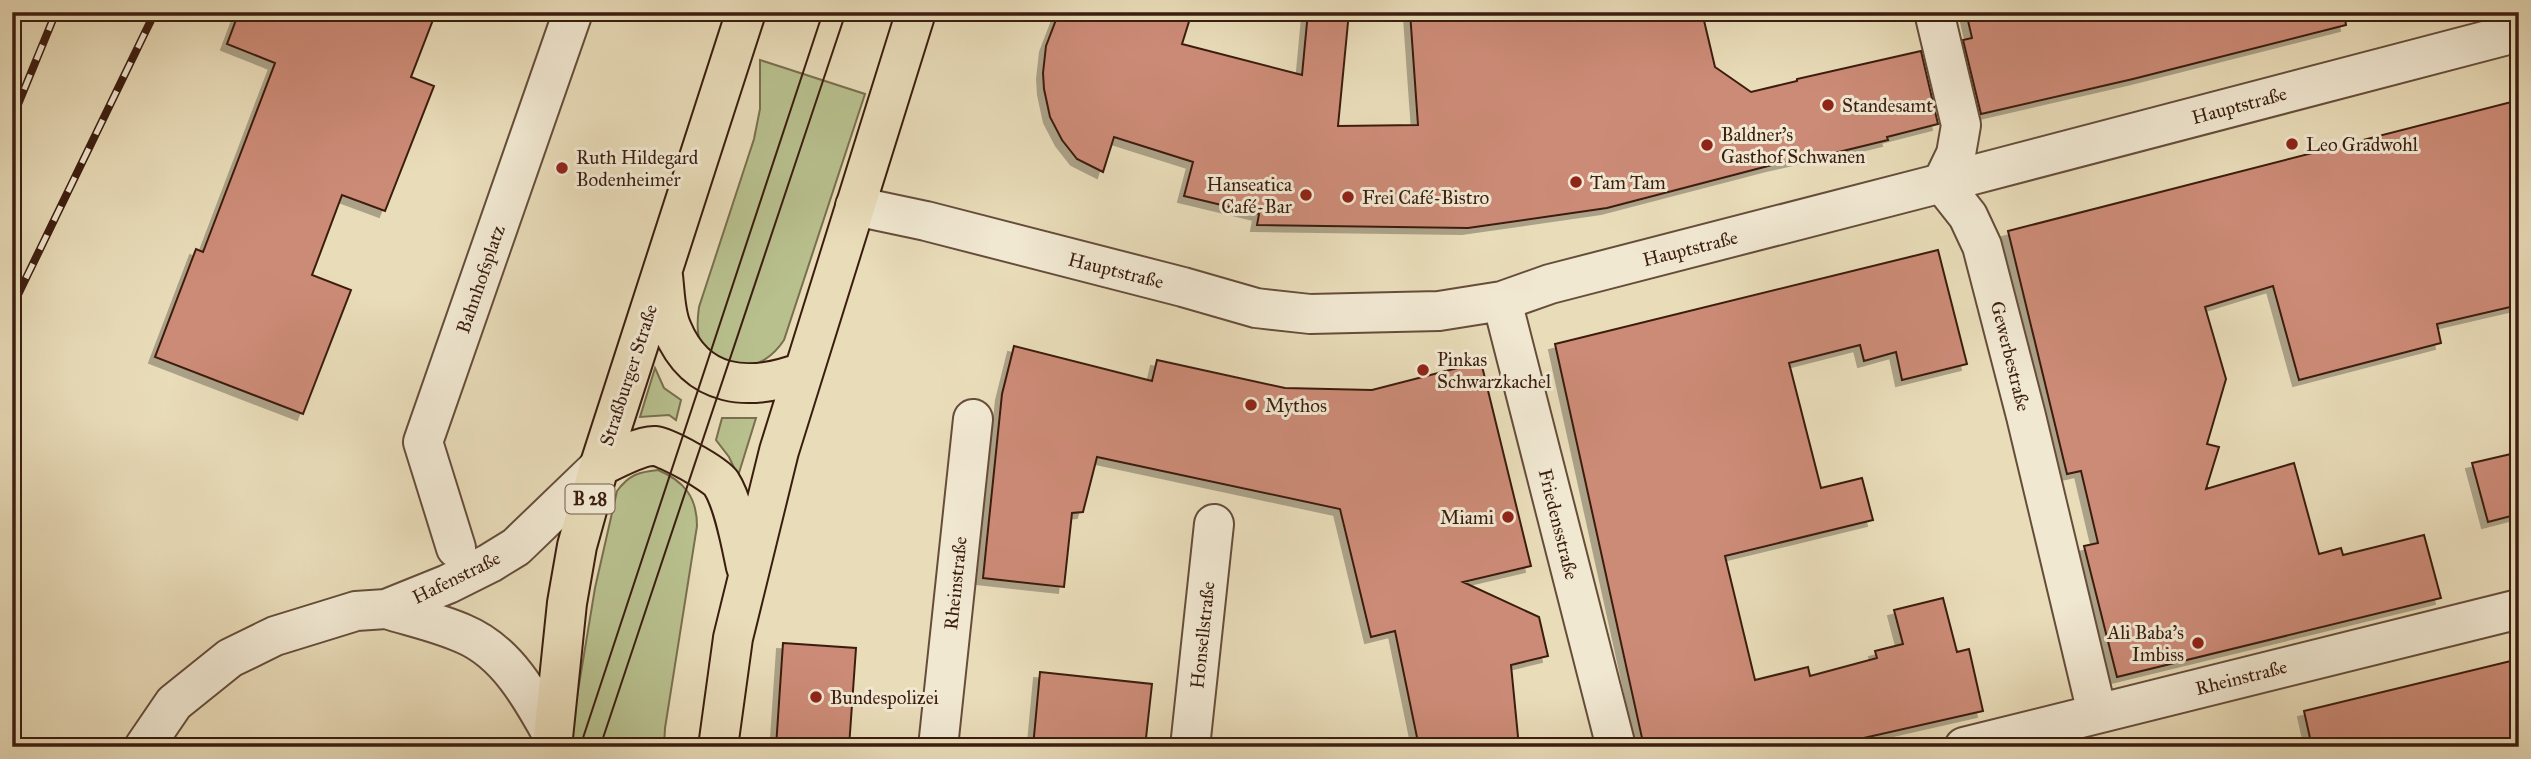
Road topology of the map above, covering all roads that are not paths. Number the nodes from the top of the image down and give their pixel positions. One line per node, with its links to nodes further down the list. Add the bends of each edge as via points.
1 (573, 12): 14 (street, Bahnhofsplatz, via 423,442)
2 (746, 12): 8 (main road, Straßburger Straße / B 28)
3 (916, 12): 7 (main road)
4 (1934, 12): 6 (street, via 1961,125 1956,154)
5 (2519, 32): 6 (street, Hauptstraße)
6 (1942, 183): 9 (street, Hauptstraße, via 1550,284); 18 (street, Gewerbestraße, via 1968,216 1982,246)
7 (855, 206): 9 (street, Hauptstraße, via 1256,308 1310,314 1439,311); 10 (main road)
8 (662, 270): 10 (main road, via 671,327 690,360 704,372 750,384); 12 (main road, Straßburger Straße / B 28)
9 (1502, 301): 24 (street, Friedensstraße)
10 (803, 372): 15 (main road)
11 (972, 419): 22 (street, Rheinstraße)
12 (599, 467): 15 (main road, Hafenstraße, via 655,446 696,464 721,482); 16 (street, Hafenstraße, via 516,547 448,584); 19 (main road, Straßburger Straße / B 28, via 566,603)
13 (1214, 524): 23 (street, Honsellstraße)
14 (456, 548)
15 (747, 573): 21 (main road)
16 (386, 609): 19 (street, Hafenstraße, via 466,635 488,648 526,688); 20 (street, Hafenstraße, via 356,611 275,636 230,658 174,703)
17 (2519, 609): 18 (street, Rheinstraße)
18 (2097, 713): 25 (street, Rheinstraße)
19 (552, 741)
20 (144, 747)
21 (718, 747)
22 (938, 747)
23 (1190, 747)
24 (1616, 747)
25 (1964, 747)

